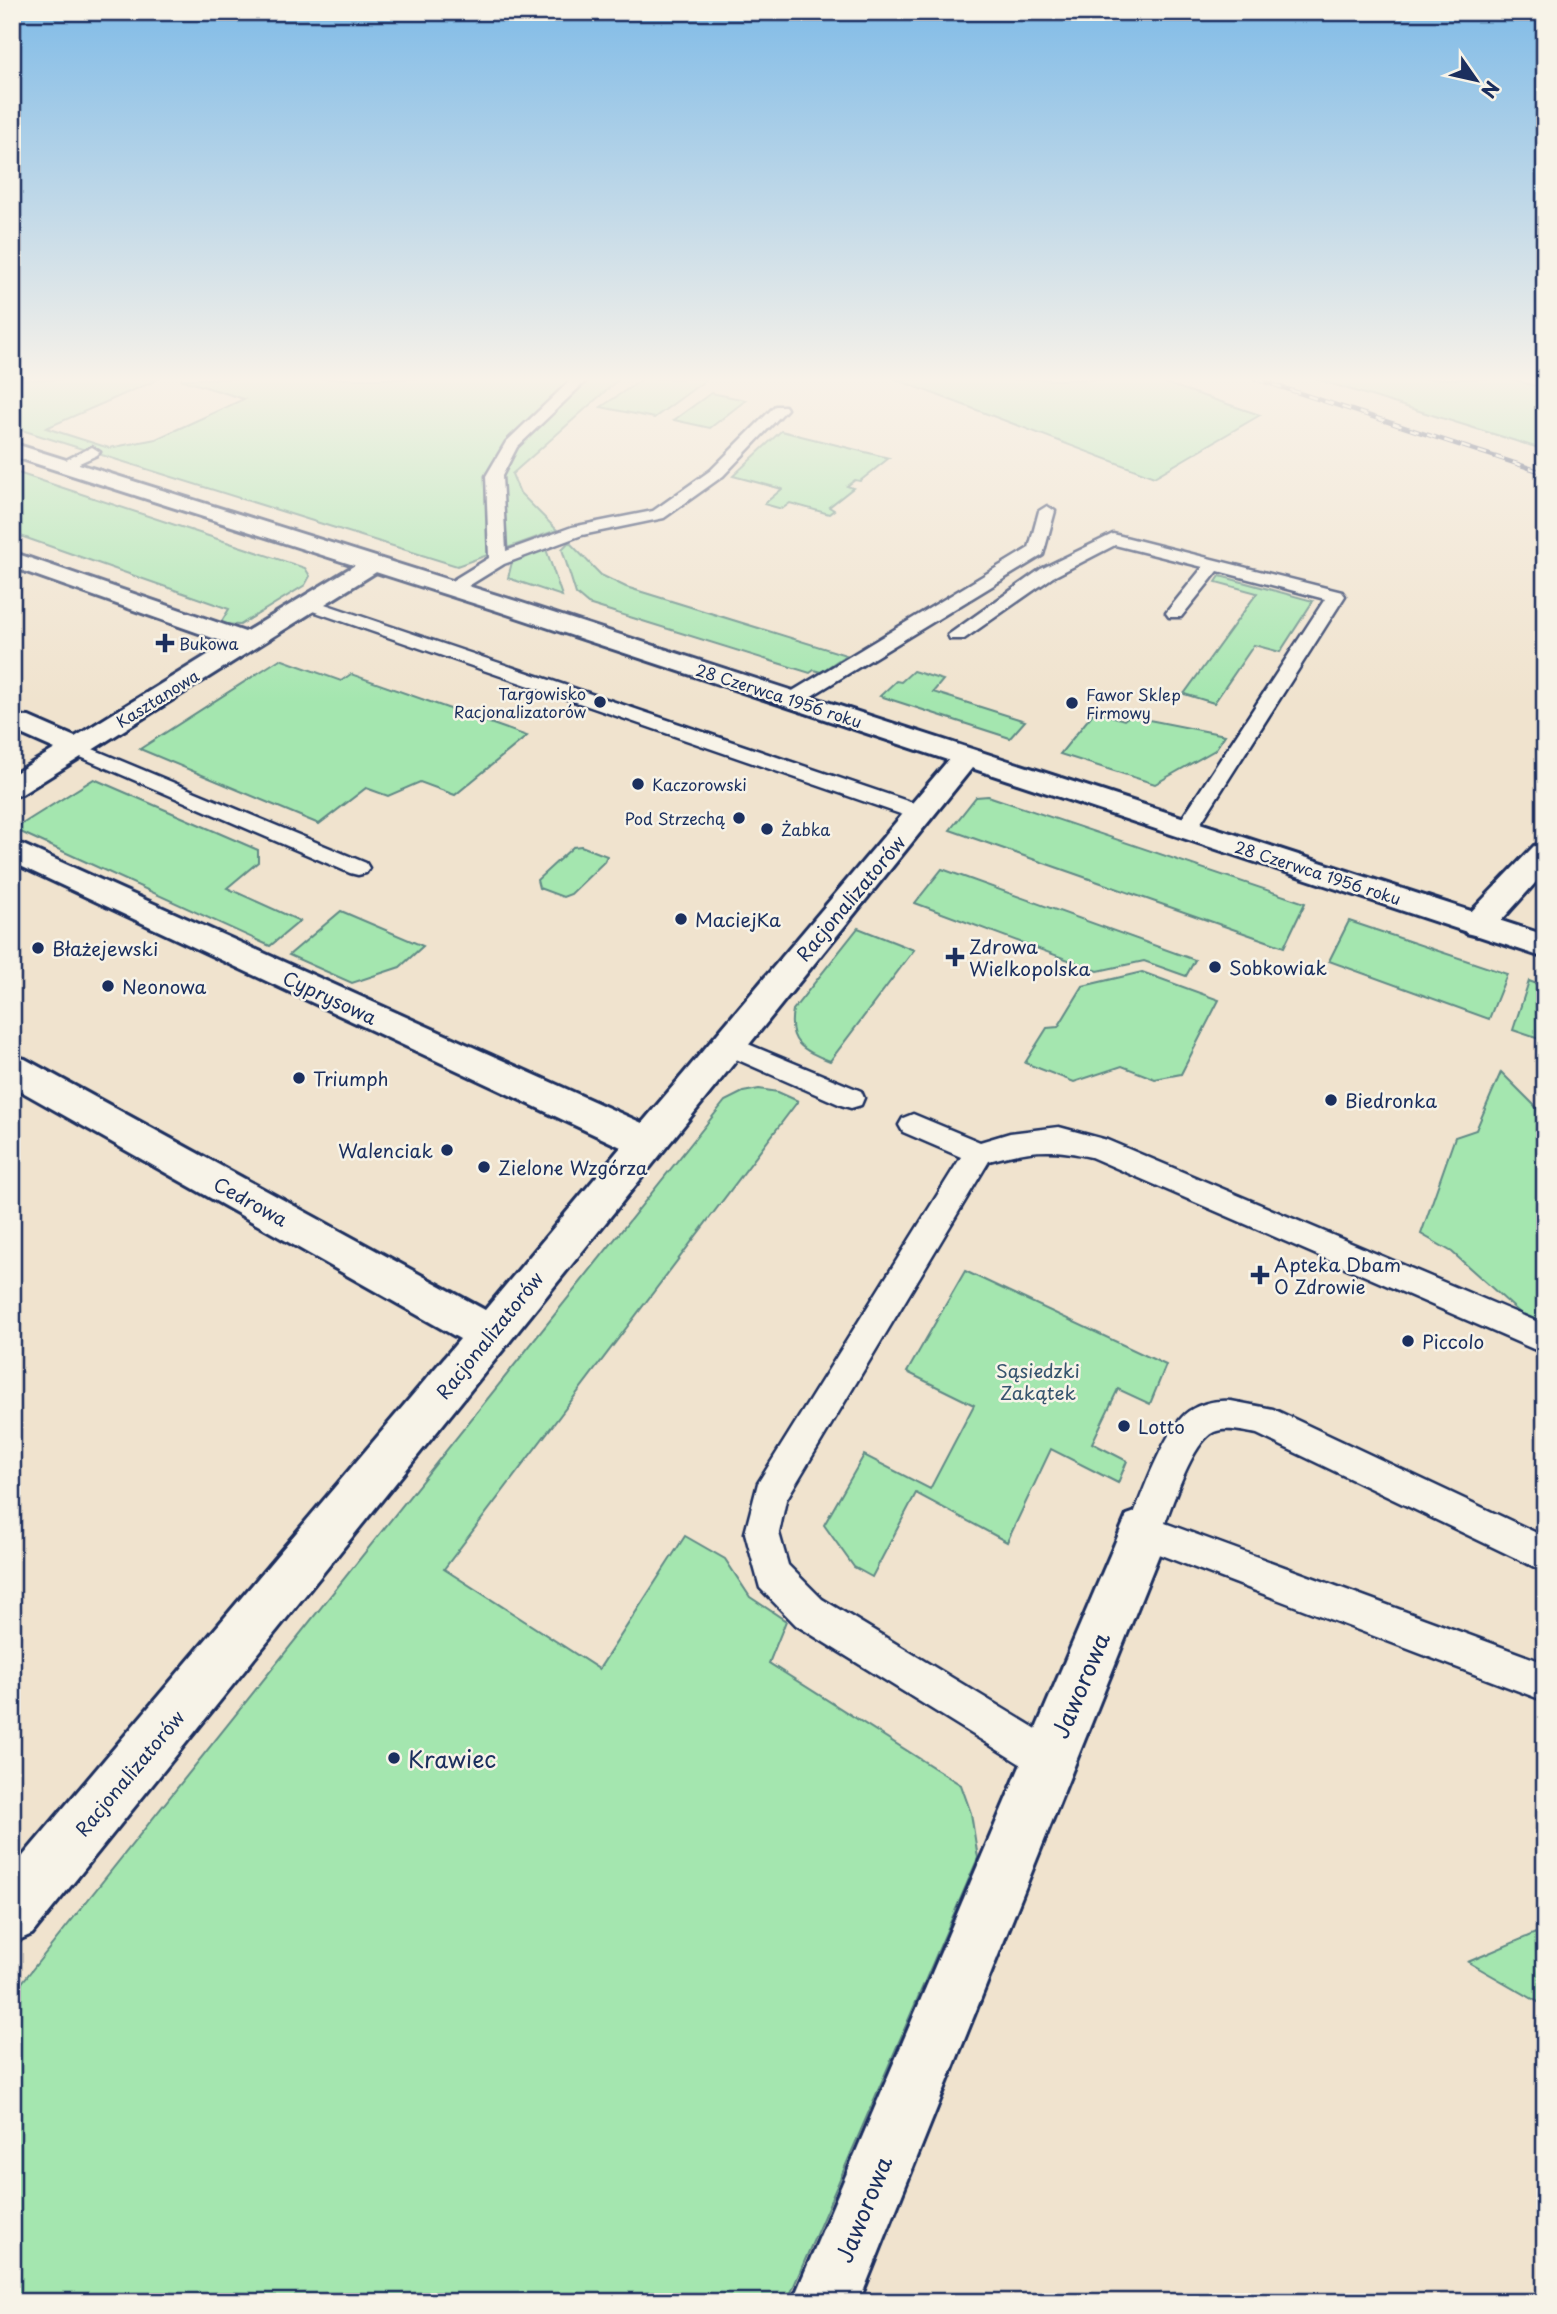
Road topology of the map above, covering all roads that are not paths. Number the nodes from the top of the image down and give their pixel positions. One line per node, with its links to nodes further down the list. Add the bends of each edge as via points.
1 (133, 487): 7 (street, 28 Czerwca 1956 roku)
2 (495, 487): 6 (lane)
3 (697, 487): 6 (lane, via 658,515 578,531)
4 (1047, 511): 14 (lane, via 1037,551)
5 (12, 559): 13 (street)
6 (498, 560): 9 (lane)
7 (373, 564): 9 (street, 28 Czerwca 1956 roku); 10 (street, Kasztanowa)
8 (1214, 565): 11 (lane); 12 (lane, via 1113,538 1047,573); 20 (lane, via 1336,596)
9 (451, 589): 14 (street, 28 Czerwca 1956 roku)
10 (310, 604): 13 (street, Kasztanowa); 19 (lane)
11 (1175, 613)
12 (957, 635)
13 (248, 642): 16 (street, Kasztanowa)
14 (793, 699): 17 (street, 28 Czerwca 1956 roku)
15 (19, 723): 16 (street)
16 (76, 748): 18 (street, Kasztanowa); 23 (lane)
17 (966, 757): 19 (street, Racjonalizatorów); 20 (street, 28 Czerwca 1956 roku)
18 (12, 788)
19 (920, 813): 26 (street, Racjonalizatorów)
20 (1186, 829): 24 (street, 28 Czerwca 1956 roku)
21 (12, 850): 30 (street, Cyprysowa)
22 (1545, 853): 24 (street)
23 (358, 868)
24 (1478, 925): 25 (street, 28 Czerwca 1956 roku)
25 (1545, 947)
26 (729, 1045): 28 (lane); 30 (street, Racjonalizatorów)
27 (12, 1069): 32 (street, Cedrowa)
28 (851, 1098)
29 (913, 1125): 31 (lane)
30 (648, 1143): 32 (street, Racjonalizatorów)
31 (979, 1153): 33 (lane, via 1059,1138 1097,1148); 37 (lane, via 770,1495 762,1532 773,1575 809,1612)
32 (491, 1334): 38 (street, Racjonalizatorów)
33 (1545, 1340)
34 (1144, 1532): 35 (lane, Jaworowa, via 1184,1440 1200,1421 1228,1414 1261,1420); 36 (lane); 37 (street, Jaworowa)
35 (1545, 1555)
36 (1545, 1682)
37 (1049, 1759): 39 (street, Jaworowa)
38 (12, 1914)
39 (825, 2302)

